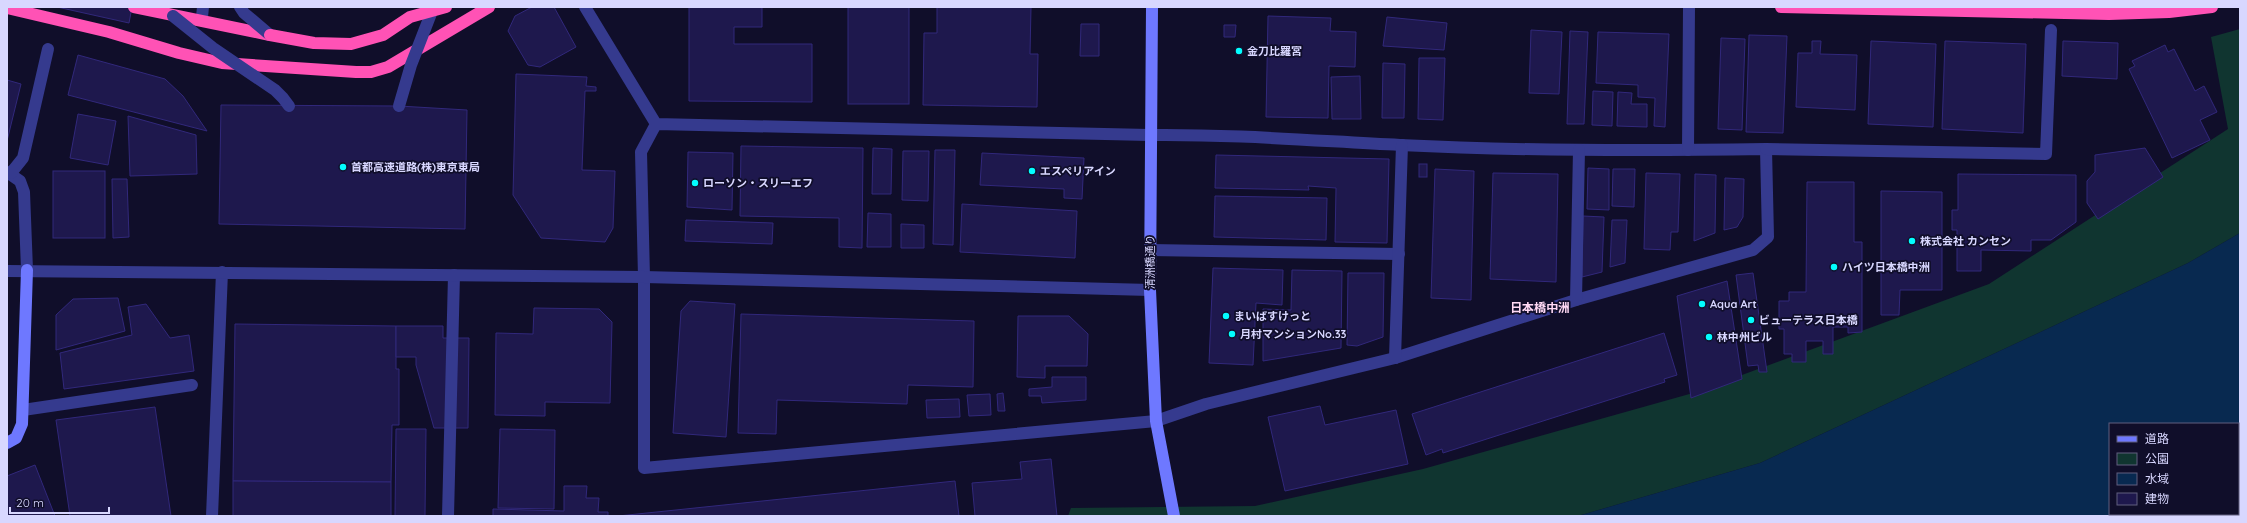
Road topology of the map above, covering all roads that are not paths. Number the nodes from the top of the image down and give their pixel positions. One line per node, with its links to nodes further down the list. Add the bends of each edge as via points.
1 (161, 7): 13 (street)
2 (240, 7): 16 (street, bridge)
3 (446, 7): 12 (highway, bridge)
4 (489, 7): 10 (highway, via 388,67 371,72 222,63 109,32)
5 (585, 7): 20 (street)
6 (1152, 7): 21 (main road, 清洲橋通り)
7 (1689, 7): 25 (street)
8 (1781, 7): 9 (highway, via 2109,14 2169,12)
9 (2212, 7)
10 (7, 8)
11 (138, 8): 14 (highway)
12 (427, 8): 13 (street, via 389,37 361,46 340,48 326,47); 16 (highway, bridge, via 383,35 351,44 314,43); 19 (street, bridge)
13 (202, 12)
14 (173, 16): 16 (highway, bridge); 18 (street, bridge, via 213,48 275,90)
15 (2051, 30): 23 (street, via 2046,154)
16 (270, 35)
17 (48, 49): 26 (street, via 23,158)
18 (289, 106)
19 (399, 106)
20 (656, 124): 21 (street); 33 (street, via 641,152)
21 (1150, 135): 22 (street, via 1202,134); 27 (main road, 清洲橋通り)
22 (1402, 145): 24 (street); 28 (street)
23 (1766, 149): 25 (street); 35 (street, via 1768,237 1753,250)
24 (1580, 150): 25 (street); 35 (street)
25 (1688, 150)
26 (9, 172): 30 (street, via 20,181 24,192)
27 (1150, 250): 28 (street); 34 (main road, 清洲橋通り)
28 (1399, 254): 36 (street)
29 (7, 270): 30 (street)
30 (27, 270): 31 (street); 38 (main road)
31 (222, 272): 32 (street); 41 (street)
32 (454, 275): 33 (street); 42 (street)
33 (644, 277): 34 (street); 39 (street, via 644,468)
34 (1150, 290): 39 (main road, 清洲橋通り)
35 (1576, 300): 36 (street)
36 (1395, 358): 39 (street, via 1206,404)
37 (192, 385): 38 (street)
38 (23, 410): 40 (main road, via 22,424 16,438)
39 (1156, 421): 43 (main road, 清洲橋通り)
40 (7, 443)
41 (212, 516)
42 (448, 516)
43 (1174, 516)

